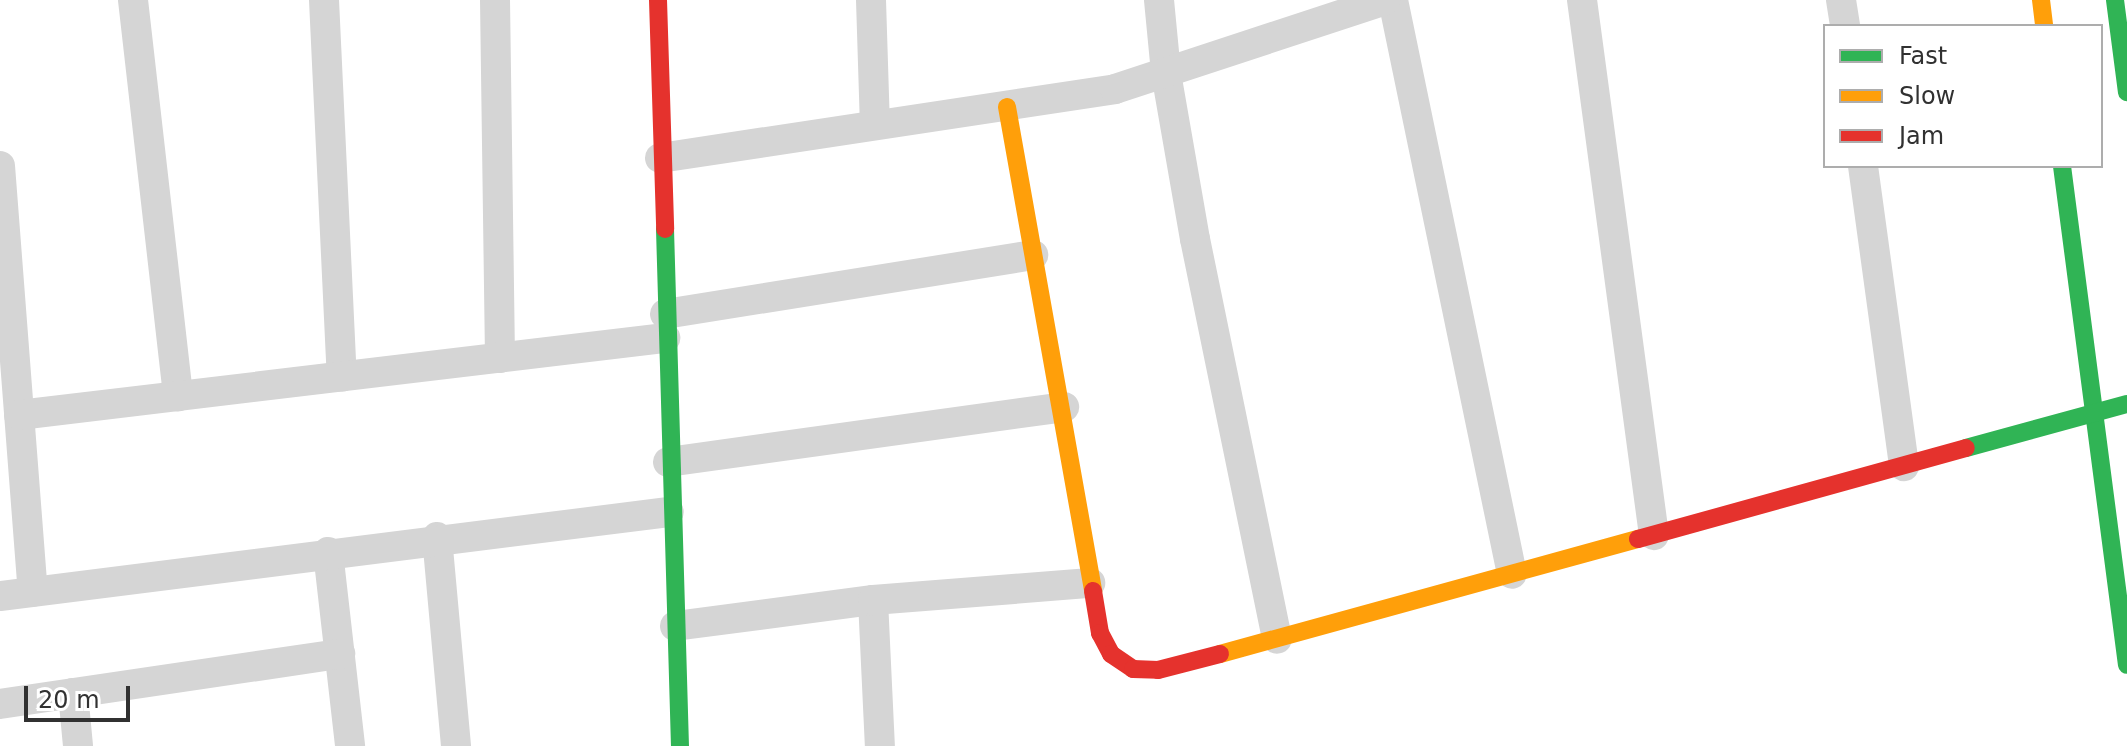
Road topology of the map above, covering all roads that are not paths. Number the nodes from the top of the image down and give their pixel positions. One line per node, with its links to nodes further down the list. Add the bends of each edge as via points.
1 (133, 0): 27 (street)
2 (324, 0): 26 (street)
3 (495, 0): 25 (street)
4 (658, 0): 19 (street)
5 (871, 0): 18 (street)
6 (1159, 0): 15 (street)
7 (1386, 0): 15 (street)
8 (1393, 0): 38 (street)
9 (1582, 0): 35 (street)
10 (1841, 0): 13 (street)
11 (2041, 0): 14 (street)
12 (2115, 0): 16 (street)
13 (1845, 24)
14 (2044, 24)
15 (1166, 73): 17 (street, via 1115,89); 44 (street)
16 (2127, 92)
17 (1007, 107): 18 (street); 23 (street)
18 (875, 125): 19 (street)
19 (660, 158): 24 (street)
20 (0, 166): 31 (street)
21 (1863, 168): 33 (street)
22 (2062, 168): 30 (street)
23 (1033, 255): 24 (street); 29 (street)
24 (665, 326): 25 (street); 32 (street)
25 (500, 358): 26 (street)
26 (342, 377): 27 (street)
27 (178, 396): 31 (street)
28 (2127, 404): 30 (street)
29 (1064, 407): 32 (street); 39 (street)
30 (2095, 413): 33 (street); 46 (street)
31 (19, 415): 40 (street)
32 (668, 462): 34 (street)
33 (1904, 466): 35 (street)
34 (669, 512): 36 (street); 43 (street)
35 (1654, 535): 38 (street)
36 (437, 537): 37 (street); 51 (street)
37 (328, 552): 40 (street); 45 (street)
38 (1512, 574): 44 (street)
39 (1090, 583): 42 (street); 44 (street, via 1100,633 1111,654 1133,669 1158,670)
40 (33, 592): 41 (street)
41 (0, 596)
42 (873, 600): 43 (street); 53 (street)
43 (675, 626): 52 (street)
44 (1277, 639)
45 (340, 654): 47 (street); 50 (street)
46 (2127, 665)
47 (73, 693): 48 (street); 49 (street)
48 (0, 704)
49 (78, 746)
50 (350, 746)
51 (456, 746)
52 (680, 746)
53 (880, 746)

